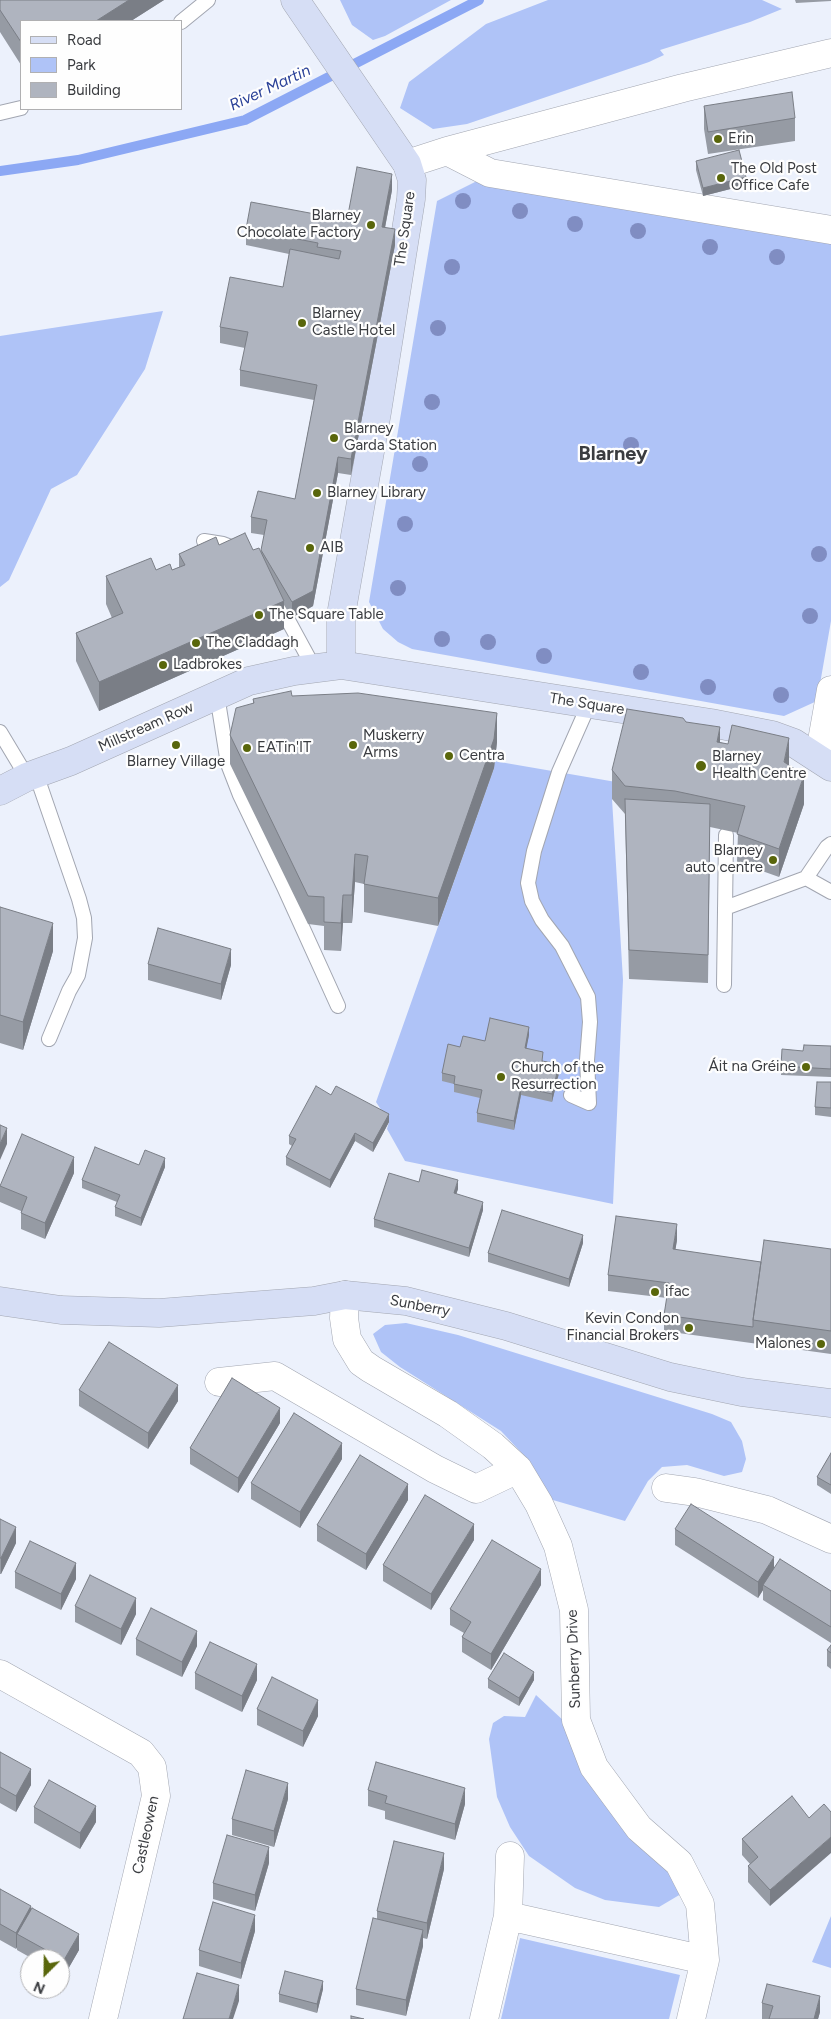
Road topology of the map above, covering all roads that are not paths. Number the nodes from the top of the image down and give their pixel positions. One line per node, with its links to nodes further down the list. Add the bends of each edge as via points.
1 (208, 0): 3 (lane)
2 (295, 0): 8 (street)
3 (182, 21)
4 (831, 53): 7 (street, via 683,88)
5 (20, 108): 6 (lane)
6 (0, 113)
7 (447, 151): 8 (street); 9 (street, via 490,173)
8 (407, 164): 13 (street, The Square, via 412,180 411,200 341,615)
9 (831, 230)
10 (204, 541): 11 (lane, via 223,544)
11 (249, 557)
12 (270, 587): 14 (lane)
13 (341, 664): 14 (street, The Square); 17 (street, The Square)
14 (304, 669): 16 (street, Millstream Row, via 249,681)
15 (831, 690): 19 (street, The Square)
16 (217, 695): 20 (street, Millstream Row); 28 (lane, via 228,764 240,795)
17 (589, 704): 19 (street, The Square, via 772,735); 30 (lane, via 559,772 534,851 528,883 532,901 542,920 562,946 588,996 589,1103)
18 (0, 732): 20 (lane)
19 (827, 761)
20 (32, 776): 21 (street, Millstream Row); 29 (lane, via 84,918 85,938 78,975)
21 (0, 791)
22 (726, 835): 26 (lane)
23 (830, 846): 24 (lane)
24 (806, 878): 25 (lane); 26 (lane)
25 (831, 892)
26 (725, 908): 27 (lane)
27 (724, 985)
28 (338, 1006)
29 (50, 1039)
30 (571, 1095)
31 (345, 1296): 32 (street, Sunberry, via 159,1313 61,1310); 34 (street, Sunberry, via 406,1301 506,1326 670,1377 742,1392); 35 (street, Sunberry Drive, via 347,1338 361,1362 448,1414 493,1446)
32 (0, 1301)
33 (218, 1382): 35 (street, via 275,1376 435,1469 476,1489)
34 (831, 1403)
35 (518, 1469): 41 (street, Sunberry Drive, via 539,1504 558,1546 574,1610 576,1720 594,1767 638,1828 679,1863 700,1904)
36 (666, 1488): 37 (street, via 767,1510)
37 (831, 1539)
38 (0, 1674): 42 (street, Castleowen, via 141,1753 152,1768 156,1796)
39 (510, 1856): 40 (street)
40 (508, 1916): 41 (street); 43 (street)
41 (705, 1960): 44 (street, Sunberry Drive)
42 (103, 2019)
43 (484, 2019)
44 (692, 2019)

